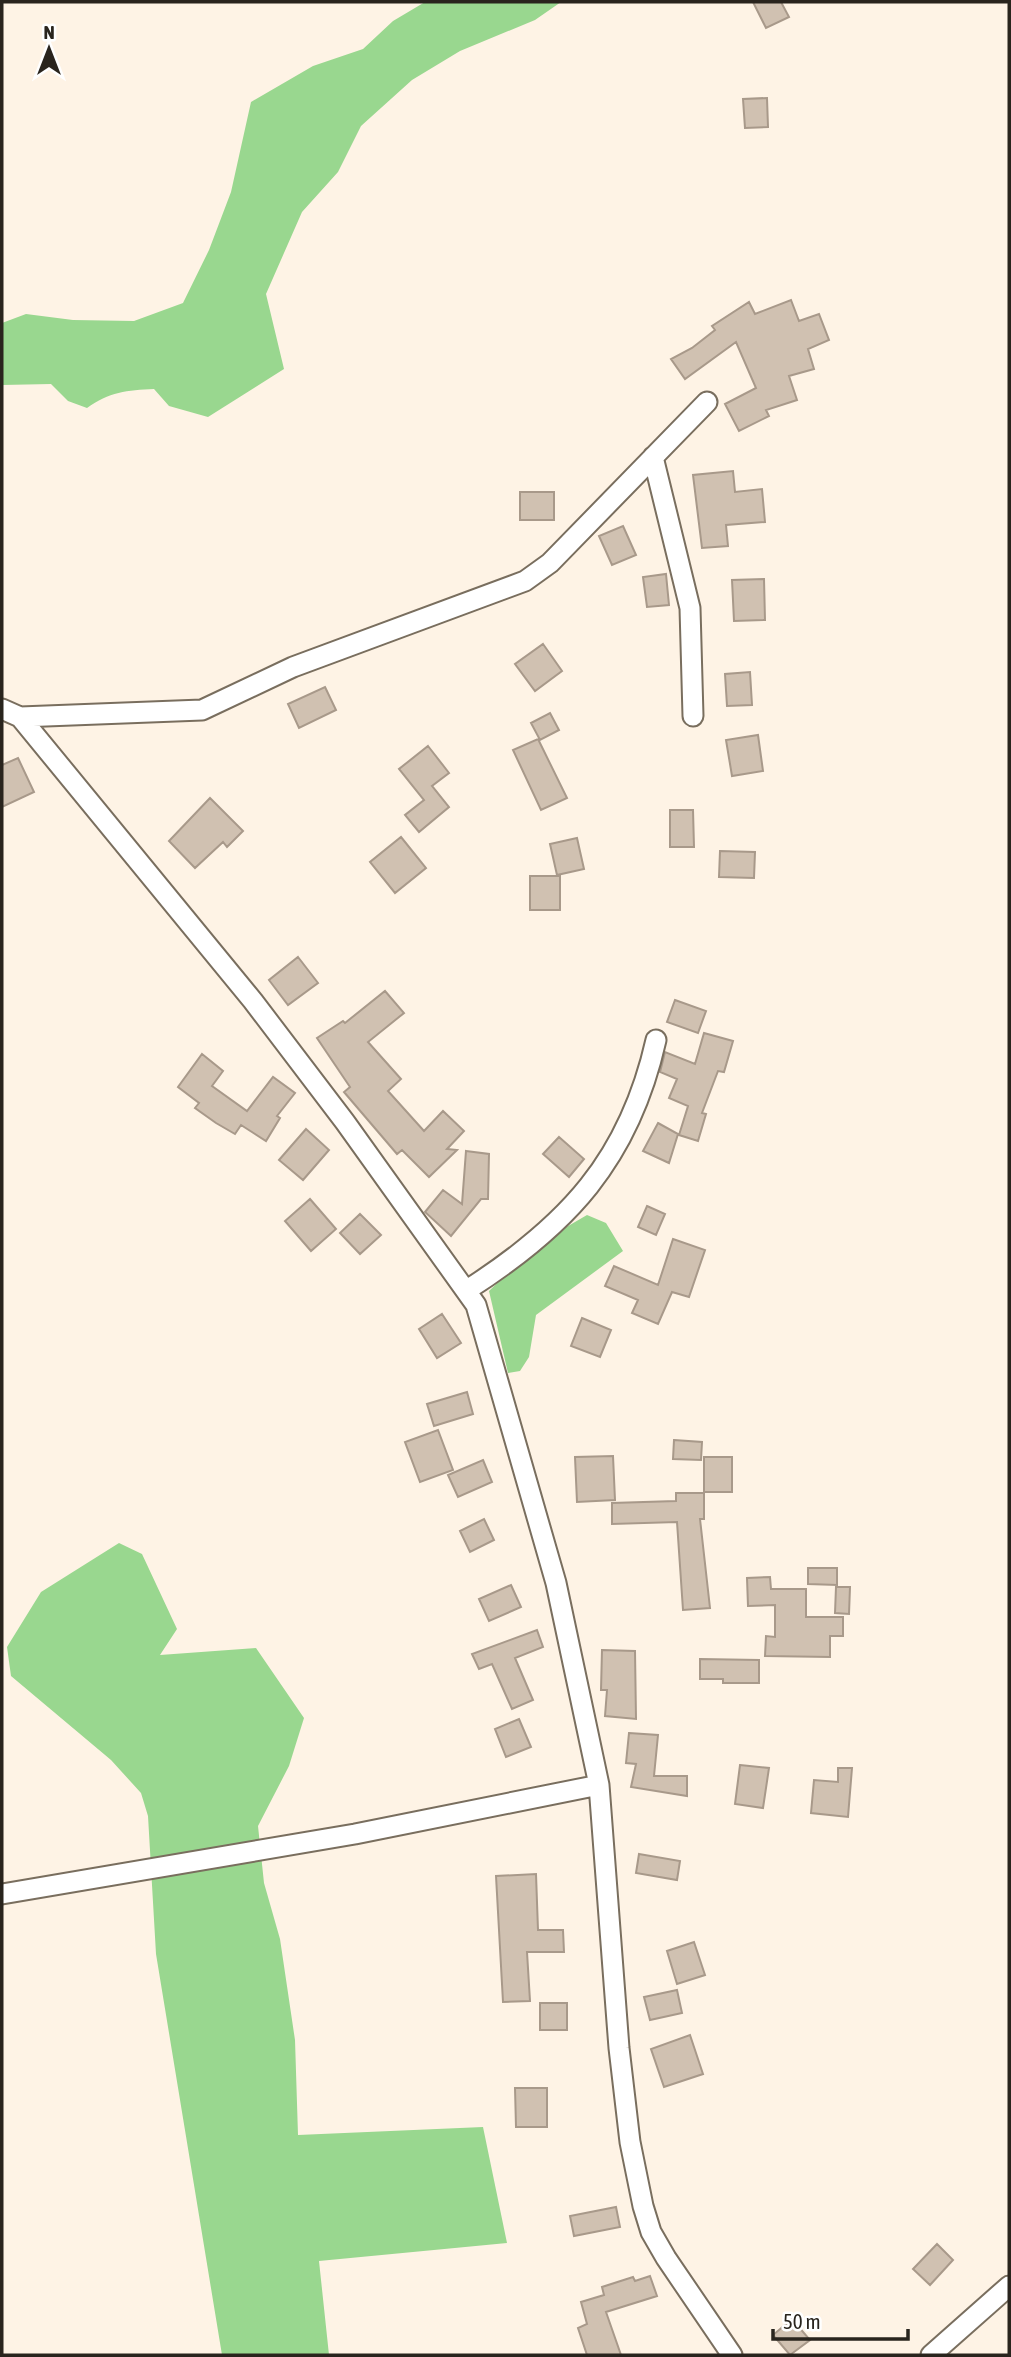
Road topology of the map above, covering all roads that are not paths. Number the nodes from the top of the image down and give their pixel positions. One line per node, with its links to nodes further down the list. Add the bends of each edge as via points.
1 (707, 402): 2 (street)
2 (653, 457): 4 (street, via 690,608); 5 (street, via 536,575 509,588 293,667 202,710)
3 (2, 709): 5 (street)
4 (693, 716)
5 (20, 717): 7 (street, via 253,1001)
6 (656, 1040): 7 (street, via 631,1119 572,1208 514,1260)
7 (467, 1290): 8 (street, via 483,1321 556,1583)
8 (599, 1785): 9 (street, via 342,1836); 11 (street, via 619,2048 643,2206 666,2258)
9 (2, 1894)
10 (1009, 2286): 12 (street)
11 (732, 2355)
12 (931, 2355)

